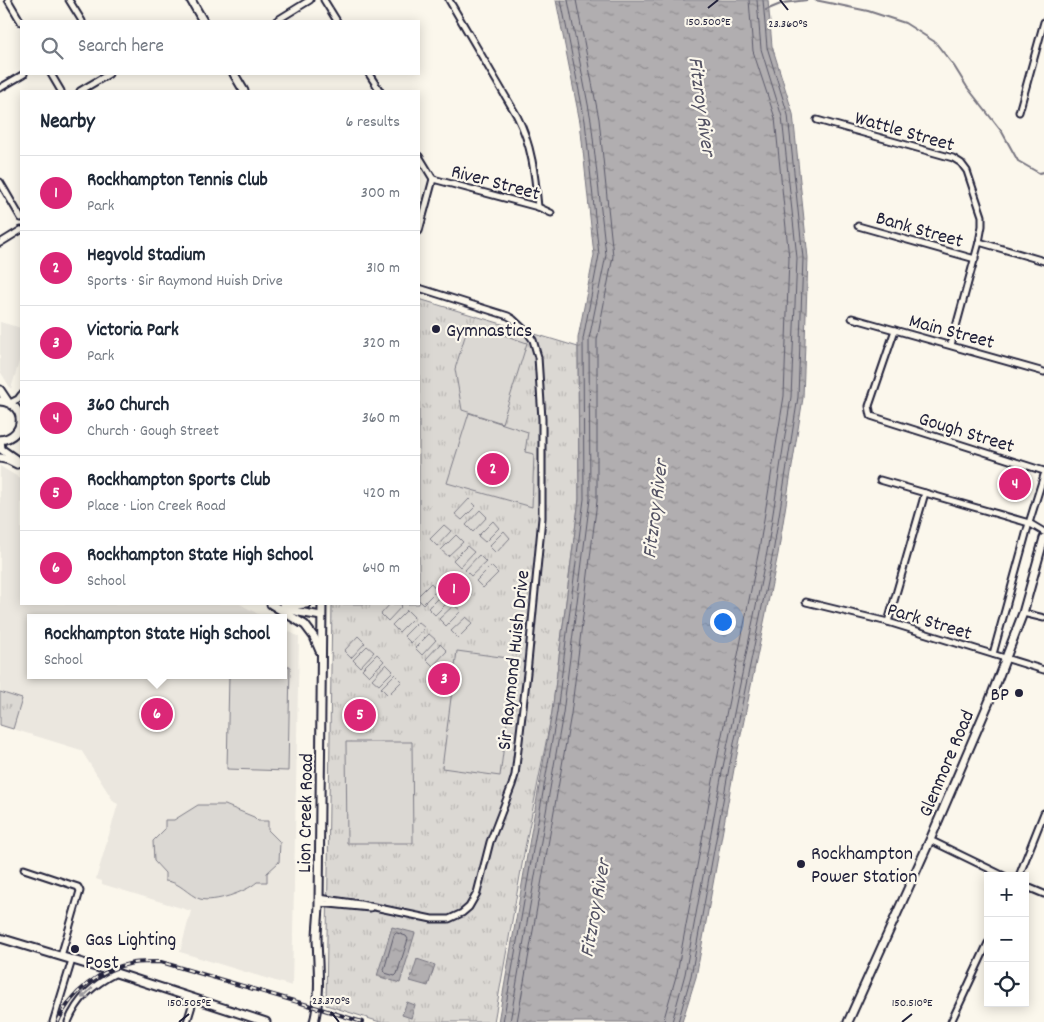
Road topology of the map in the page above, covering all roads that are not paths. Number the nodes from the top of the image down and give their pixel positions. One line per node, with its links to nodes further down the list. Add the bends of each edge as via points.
1 (8, 0): 9 (street)
2 (69, 0): 10 (street)
3 (191, 0): 11 (street)
4 (294, 0): 8 (street)
5 (310, 0): 8 (street)
6 (324, 0): 13 (street)
7 (449, 0): 30 (street, via 525,132)
8 (299, 6): 12 (street)
9 (20, 20)
10 (81, 20)
11 (200, 20)
12 (278, 20)
13 (336, 20)
14 (1044, 22): 25 (street)
15 (22, 75): 20 (street)
16 (52, 75): 21 (street)
17 (107, 75): 22 (street)
18 (235, 75): 23 (street)
19 (370, 75): 24 (street)
20 (0, 88)
21 (60, 90)
22 (82, 90)
23 (243, 90)
24 (379, 90)
25 (1018, 112)
26 (817, 120): 36 (street, Wattle Street, via 940,154 961,163 967,171 982,216)
27 (420, 158): 28 (street)
28 (433, 179): 30 (street, River Street); 34 (street)
29 (0, 182): 32 (street)
30 (538, 207): 31 (street, River Street)
31 (551, 212)
32 (20, 216)
33 (858, 226): 38 (street, Bank Street)
34 (420, 227)
35 (20, 231): 37 (street)
36 (979, 242): 38 (street); 39 (street, Bank Street)
37 (0, 243)
38 (975, 259): 43 (street)
39 (1044, 261)
40 (420, 288): 79 (street, Sir Raymond Huish Drive, via 508,316 528,333 538,357 542,513 514,779 490,842 477,893 469,907 458,915 441,920)
41 (852, 318): 42 (street, Main Street)
42 (895, 330): 43 (street, Main Street); 54 (street, Gough Street, via 868,406 871,416)
43 (951, 345): 44 (street, Main Street)
44 (1044, 372)
45 (0, 390): 47 (street)
46 (20, 396): 47 (street)
47 (6, 402): 48 (street, via 17,410)
48 (20, 419)
49 (20, 424): 50 (street, via 15,434)
50 (0, 440): 52 (street, via 1,448)
51 (0, 458): 53 (street)
52 (20, 462)
53 (20, 466)
54 (1044, 473): 57 (street)
55 (880, 480): 56 (street)
56 (925, 493): 57 (street); 67 (street)
57 (1029, 523): 58 (street); 69 (street)
58 (1044, 532)
59 (1044, 538): 64 (street, Glenmore Road)
60 (806, 602): 67 (street, Park Street)
61 (274, 605): 68 (street, via 305,625)
62 (275, 605): 65 (street)
63 (322, 605): 65 (street, Lion Creek Road)
64 (1023, 612): 66 (street); 70 (street, Glenmore Road)
65 (321, 616): 68 (street, Lion Creek Road)
66 (1044, 618)
67 (888, 622): 69 (street, Park Street)
68 (322, 653): 79 (street, Lion Creek Road)
69 (993, 654): 70 (street, Park Street)
70 (1006, 659): 71 (street, Park Street); 73 (street, Glenmore Road)
71 (1044, 670)
72 (1044, 813): 76 (street)
73 (930, 840): 75 (street); 91 (street, Glenmore Road)
74 (24, 869): 82 (street, via 78,886 80,891)
75 (996, 872)
76 (1021, 872)
77 (1029, 888): 78 (street)
78 (1044, 894)
79 (319, 901): 90 (street, Lion Creek Road, via 318,1004)
80 (0, 938): 82 (street)
81 (984, 952): 92 (street)
82 (61, 956): 83 (street)
83 (72, 960): 84 (street); 86 (street)
84 (116, 973): 85 (street); 87 (street, one-way to 87, via 87,993 74,1007)
85 (194, 999): 88 (street); 89 (street)
86 (53, 1022)
87 (68, 1022)
88 (187, 1022)
89 (266, 1022)
90 (314, 1022)
91 (848, 1022)
92 (951, 1022)

